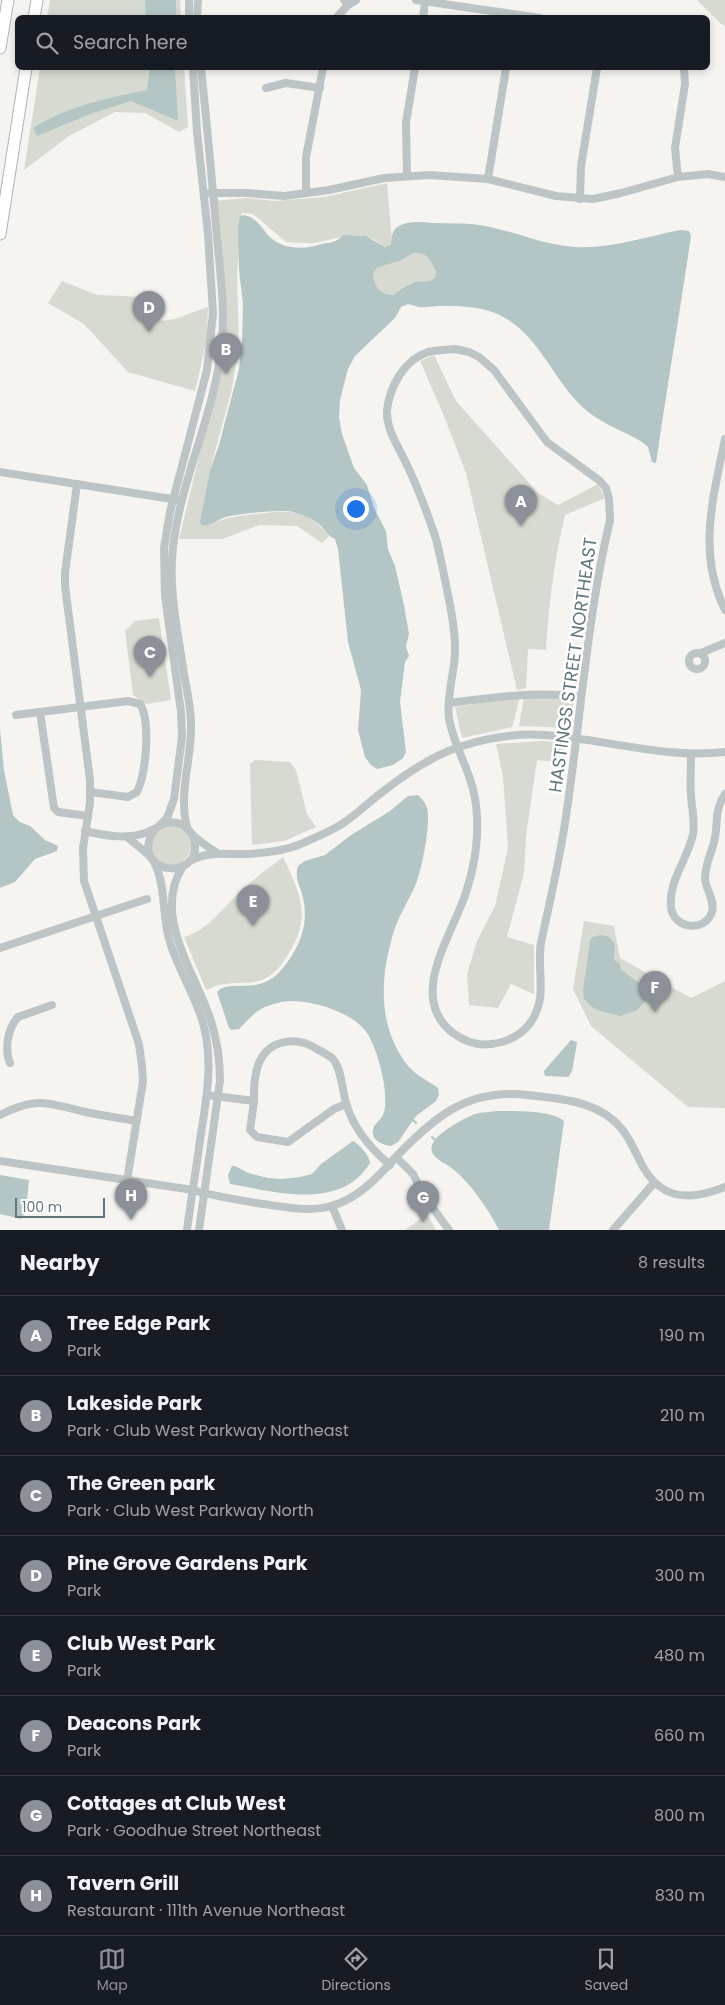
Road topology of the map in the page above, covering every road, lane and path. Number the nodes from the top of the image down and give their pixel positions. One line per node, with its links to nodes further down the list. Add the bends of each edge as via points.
1 (8, 0): 15 (highway)
2 (37, 0): 9 (highway)
3 (190, 0): 10 (street)
4 (198, 0): 11 (street)
5 (356, 0): 8 (street)
6 (416, 0): 7 (street)
7 (425, 1): 13 (street); 14 (street)
8 (346, 3): 12 (street)
9 (34, 15)
10 (189, 15)
11 (197, 15)
12 (338, 15)
13 (423, 15)
14 (508, 15)
15 (0, 48)
16 (26, 70): 34 (highway)
17 (193, 70): 32 (street)
18 (202, 70): 30 (street)
19 (323, 70): 25 (street)
20 (415, 70): 26 (street, via 406,124)
21 (506, 70): 29 (street)
22 (597, 70): 33 (street, via 581,166)
23 (684, 70): 27 (street, via 675,158)
24 (266, 88): 25 (street, via 286,83)
25 (320, 88): 31 (street, via 306,157)
26 (407, 176): 29 (street); 31 (street)
27 (678, 177): 28 (street, via 708,174); 33 (street, via 621,193)
28 (725, 177)
29 (488, 179): 33 (street)
30 (213, 193): 31 (street, via 284,196); 32 (street); 39 (street, via 223,316 222,341 218,372)
31 (306, 193)
32 (203, 194): 38 (street, via 212,290 210,353)
33 (580, 199)
34 (0, 234)
35 (725, 439): 40 (street, via 714,493 709,560)
36 (0, 472): 37 (street)
37 (77, 484): 38 (street); 45 (street, via 65,573)
38 (174, 498): 39 (street); 55 (street, via 164,548 164,583 182,737 174,799 167,818)
39 (182, 502): 56 (street, via 173,549 173,575 191,723 183,804)
40 (725, 610)
41 (725, 643): 42 (street)
42 (701, 653)
43 (582, 697): 44 (street, via 531,694); 44 (street, HASTINGS STREET NORTHEAST, via 594,598 610,520 606,488 587,470 547,442 494,370 479,357 455,350 426,353 412,360 392,390 387,412 390,434 405,461 434,532 450,601 455,650); 48 (street, HASTINGS STREET NORTHEAST)
44 (449, 703): 49 (street, via 449,717)
45 (80, 706): 46 (street); 52 (street); 52 (street, via 128,700 140,704 145,715 145,754 137,792 128,797)
46 (40, 712): 47 (street); 54 (street, via 54,808 58,812)
47 (16, 715)
48 (576, 738): 49 (street, via 516,735); 49 (street, HASTINGS STREET NORTHEAST, via 559,863 540,947 541,998 538,1010 518,1035 492,1044 468,1042 447,1028 439,1018 432,995 436,968 468,888 478,825 470,778); 51 (street)
49 (458, 748): 60 (street, via 419,766 325,833 276,851)
50 (725, 752): 51 (street)
51 (691, 754): 53 (street, via 694,828 675,880 670,906 675,919 686,925 700,924 711,914 713,902 705,872 716,833 716,814)
52 (90, 792): 54 (street)
53 (725, 794)
54 (88, 816): 57 (street)
55 (158, 827): 56 (street, via 170,822); 59 (street, via 145,834); 61 (street, via 148,842)
56 (187, 828): 58 (street)
57 (85, 831): 59 (street); 65 (street, via 84,882)
58 (193, 835): 60 (street); 62 (street, via 195,848)
59 (127, 837): 61 (street)
60 (217, 852): 62 (street)
61 (153, 860): 63 (street, via 165,868); 69 (street, via 160,875 172,948 204,1024 209,1076)
62 (190, 861): 63 (street)
63 (183, 866): 70 (street, via 172,890 174,922 215,1035 220,1067)
64 (147, 899): 65 (street)
65 (96, 916): 66 (street); 74 (street, via 139,1044 143,1081)
66 (0, 948)
67 (52, 1005): 68 (street, via 18,1017 11,1025 7,1052)
68 (10, 1063)
69 (207, 1095): 70 (street); 81 (street)
70 (217, 1097): 71 (street); 82 (street)
71 (254, 1101): 72 (street, via 250,1130 257,1137 288,1142); 72 (street, via 260,1061 277,1044 296,1041 309,1043 332,1058 337,1065)
72 (346, 1104): 77 (street, via 362,1137)
73 (0, 1115): 74 (street, via 21,1106 50,1103)
74 (136, 1121): 78 (street)
75 (396, 1157): 77 (street); 79 (street, via 426,1127 459,1104 498,1094 527,1095 577,1102 612,1118 627,1136 645,1174); 87 (street, via 413,1174 424,1196)
76 (0, 1161): 78 (street)
77 (390, 1165): 83 (street, via 363,1190)
78 (127, 1181): 81 (street)
79 (654, 1183): 80 (street, via 672,1193 696,1196); 88 (street)
80 (725, 1187)
81 (193, 1190): 82 (street); 84 (street)
82 (204, 1194): 83 (street, via 298,1209); 85 (street)
83 (332, 1206): 86 (street)
84 (187, 1230)
85 (199, 1230)
86 (342, 1230)
87 (449, 1230)
88 (613, 1230)

